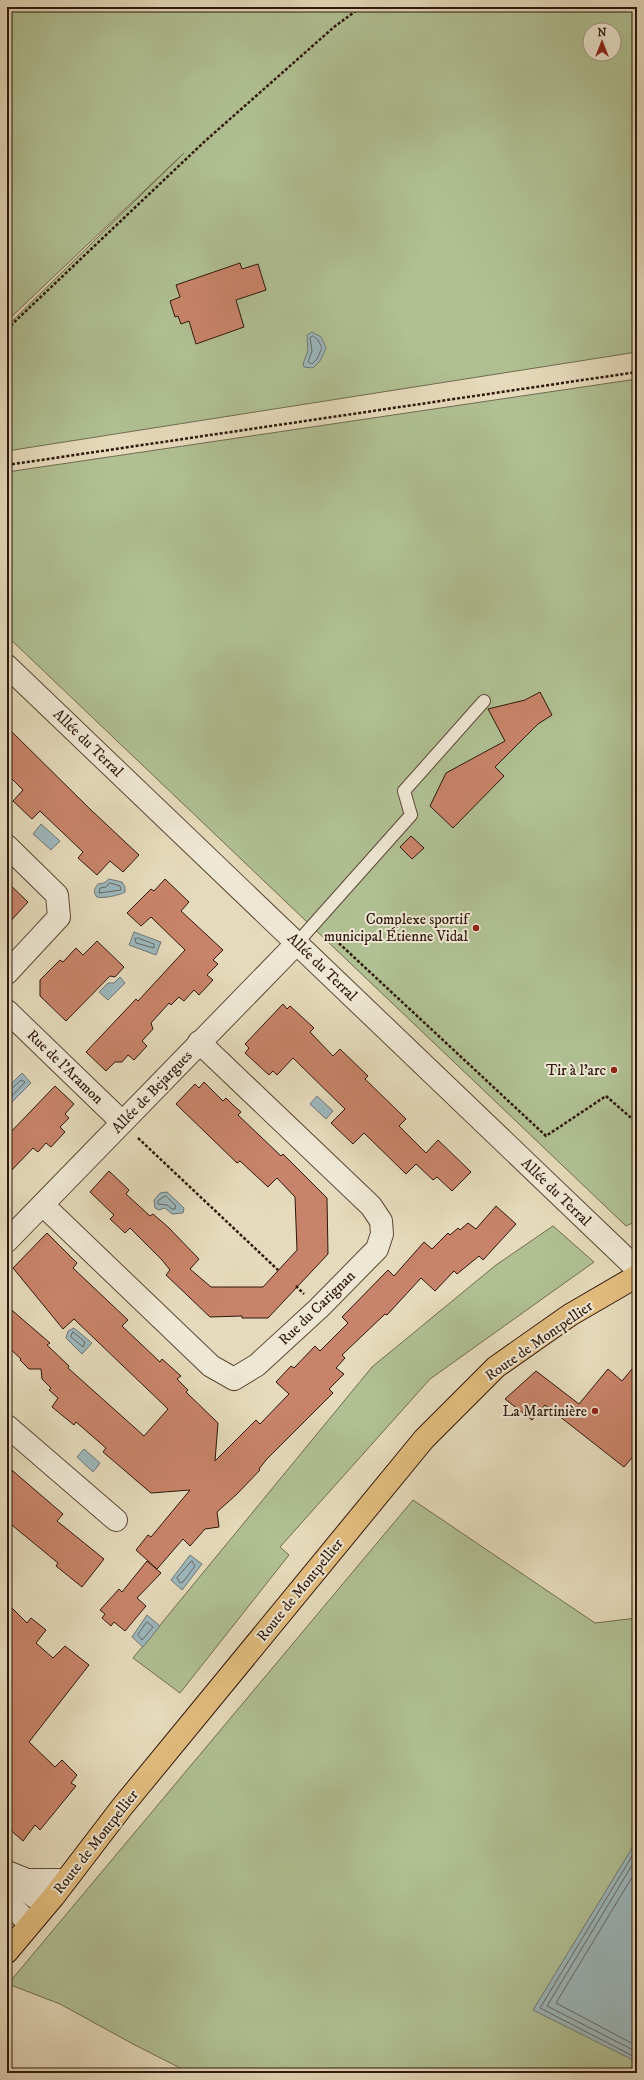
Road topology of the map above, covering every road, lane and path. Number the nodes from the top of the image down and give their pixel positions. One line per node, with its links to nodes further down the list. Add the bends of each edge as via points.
1 (360, 7): 2 (path, via 204,142)
2 (7, 330)
3 (637, 372): 4 (path)
4 (7, 465)
5 (7, 666): 9 (street, Allée du Terral)
6 (484, 701): 8 (lane, via 404,791 411,815)
7 (7, 846): 10 (street, via 57,895 59,917)
8 (316, 922): 9 (lane); 14 (path, via 546,1136 606,1096)
9 (297, 943): 12 (street, Allée de Bejargues); 17 (street, Allée du Terral)
10 (7, 973)
11 (7, 1011): 13 (street, Rue de l'Aramon)
12 (199, 1042): 13 (street, Allée de Bejargues); 15 (street, Rue du Carignan, via 371,1206 381,1222 382,1234 377,1249 319,1308 257,1365 234,1379 211,1366)
13 (122, 1122): 15 (street, Allée de Bejargues); 18 (path)
14 (637, 1123)
15 (43, 1205): 16 (street, Allée de Bejargues)
16 (7, 1241)
17 (637, 1269)
18 (278, 1270)
19 (637, 1276): 24 (main road, Route de Montpellier, via 570,1315 496,1368 424,1438 122,1807)
20 (7, 1426): 21 (street)
21 (116, 1520)
22 (7, 1872): 24 (street, via 28,1880)
23 (7, 1878): 26 (street)
24 (66, 1880): 26 (main road, Route de Montpellier)
25 (7, 1902): 27 (street)
26 (46, 1905): 27 (main road, Route de Montpellier)
27 (30, 1924): 28 (main road, Route de Montpellier)
28 (7, 1952)

